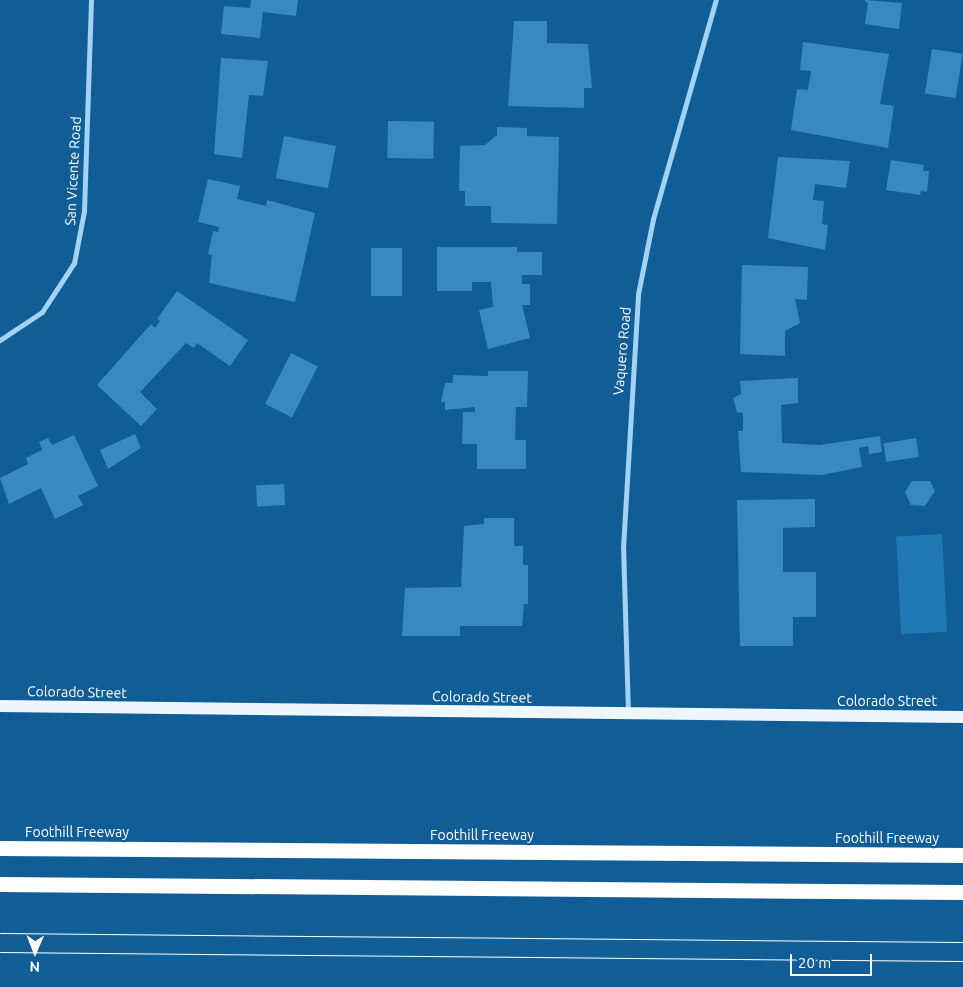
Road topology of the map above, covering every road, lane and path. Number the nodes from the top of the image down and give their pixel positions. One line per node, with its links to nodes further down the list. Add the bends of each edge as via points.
1 (91, 0): 3 (street, San Vicente Road, via 84,211 74,263 42,312)
2 (716, 0): 5 (street, Vaquero Road, via 653,219 638,294 623,548)
3 (0, 340)
4 (0, 706): 5 (main road, Colorado Street)
5 (628, 714): 6 (main road, Colorado Street)
6 (963, 717)
7 (0, 848): 8 (highway, Foothill Freeway)
8 (963, 854)
9 (0, 884): 10 (highway)
10 (963, 892)

